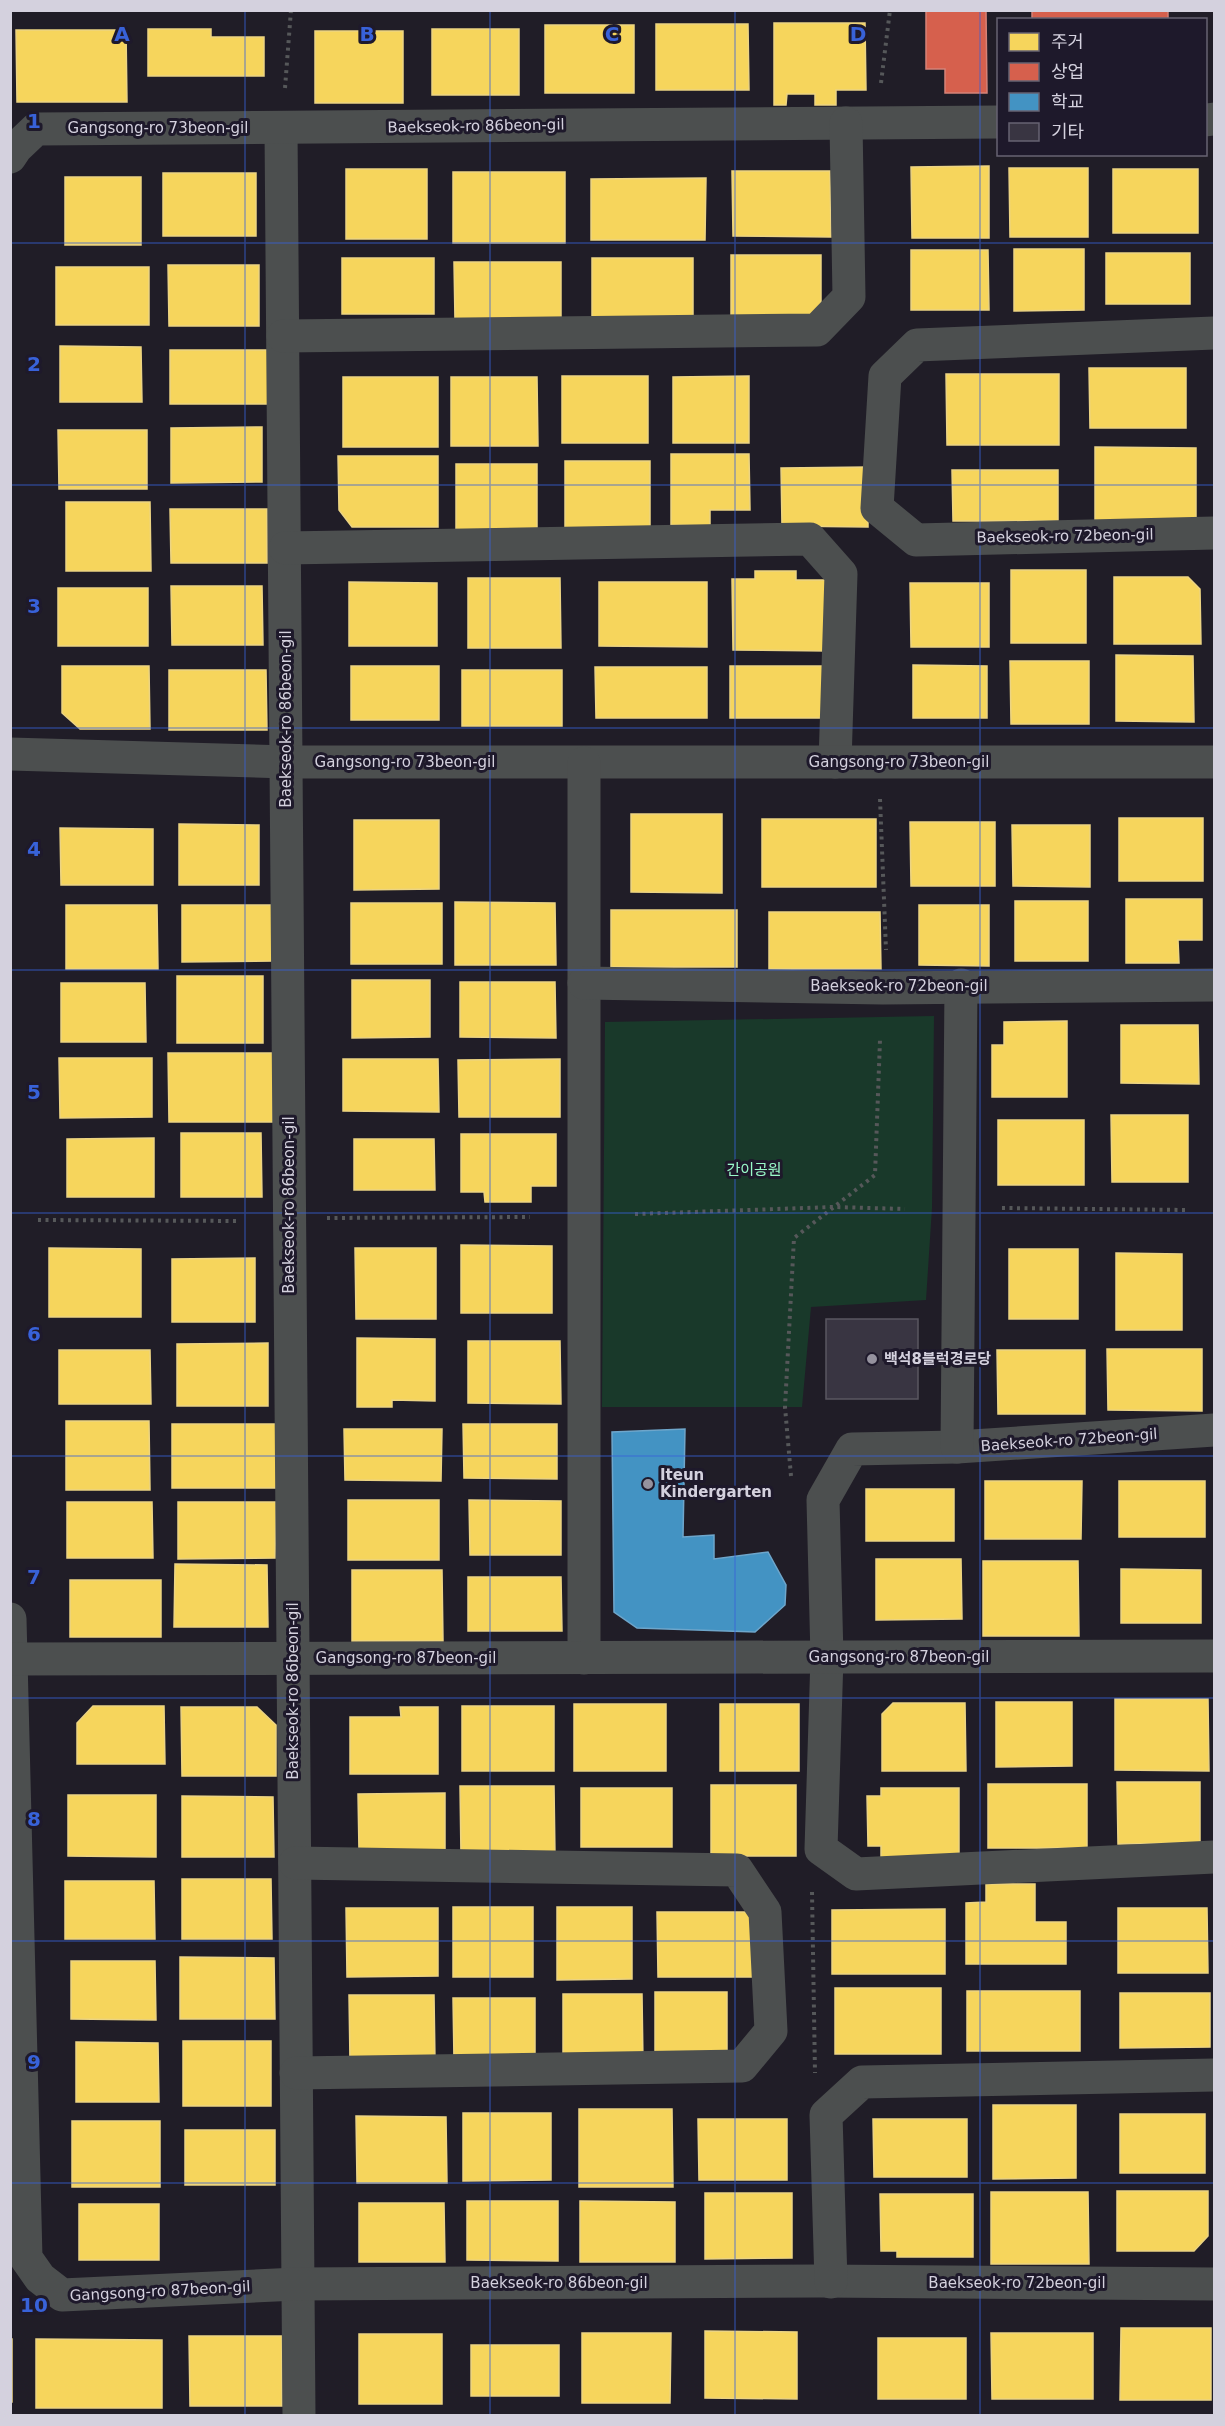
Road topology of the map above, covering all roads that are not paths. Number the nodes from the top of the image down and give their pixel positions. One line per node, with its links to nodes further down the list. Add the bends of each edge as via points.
1 (997, 122): 2 (street, Baekseok-ro 86beon-gil)
2 (846, 123): 3 (street, Baekseok-ro 86beon-gil); 6 (street, via 849,297 817,330)
3 (281, 128): 4 (street, Gangsong-ro 73beon-gil, via 36,129); 6 (street, Baekseok-ro 86beon-gil)
4 (10, 157)
5 (1215, 333): 7 (street, Baekseok-ro 72beon-gil, via 917,345 885,376 877,508 916,540)
6 (283, 336): 8 (street, Baekseok-ro 86beon-gil)
7 (1215, 532)
8 (285, 548): 10 (street, Baekseok-ro 86beon-gil); 12 (street, via 810,539 841,574)
9 (10, 754): 10 (street, Gangsong-ro 73beon-gil)
10 (286, 762): 11 (street, Gangsong-ro 73beon-gil); 22 (street, Baekseok-ro 86beon-gil)
11 (584, 762): 12 (street, Gangsong-ro 73beon-gil); 14 (street)
12 (835, 762): 13 (street, Gangsong-ro 73beon-gil)
13 (1215, 762)
14 (584, 983): 15 (street, Baekseok-ro 72beon-gil, via 884,988); 23 (street)
15 (961, 985): 16 (street, Baekseok-ro 72beon-gil); 18 (street)
16 (1215, 985)
17 (1215, 1430): 18 (street, Baekseok-ro 72beon-gil)
18 (957, 1447): 21 (street, Baekseok-ro 72beon-gil, via 852,1449 823,1500)
19 (10, 1619): 24 (street, Gangsong-ro 87beon-gil)
20 (1215, 1656): 21 (street, Gangsong-ro 87beon-gil)
21 (827, 1657): 23 (street, Gangsong-ro 87beon-gil); 25 (street, via 821,1849 856,1874)
22 (293, 1658): 23 (street, Gangsong-ro 87beon-gil); 24 (street, Gangsong-ro 87beon-gil); 26 (street, Baekseok-ro 86beon-gil)
23 (585, 1658)
24 (11, 1659): 30 (street, Gangsong-ro 87beon-gil, via 26,2258 40,2278 63,2295)
25 (1215, 1857)
26 (295, 1863): 27 (street, Baekseok-ro 86beon-gil); 27 (street, via 737,1870 765,1912 771,2031 742,2066)
27 (296, 2073): 30 (street, Baekseok-ro 86beon-gil)
28 (1215, 2075): 29 (street, via 862,2082 826,2115)
29 (825, 2282): 30 (street, Baekseok-ro 86beon-gil); 31 (street, Baekseok-ro 72beon-gil)
30 (297, 2284): 32 (street, Baekseok-ro 86beon-gil)
31 (1215, 2284)
32 (299, 2415)

